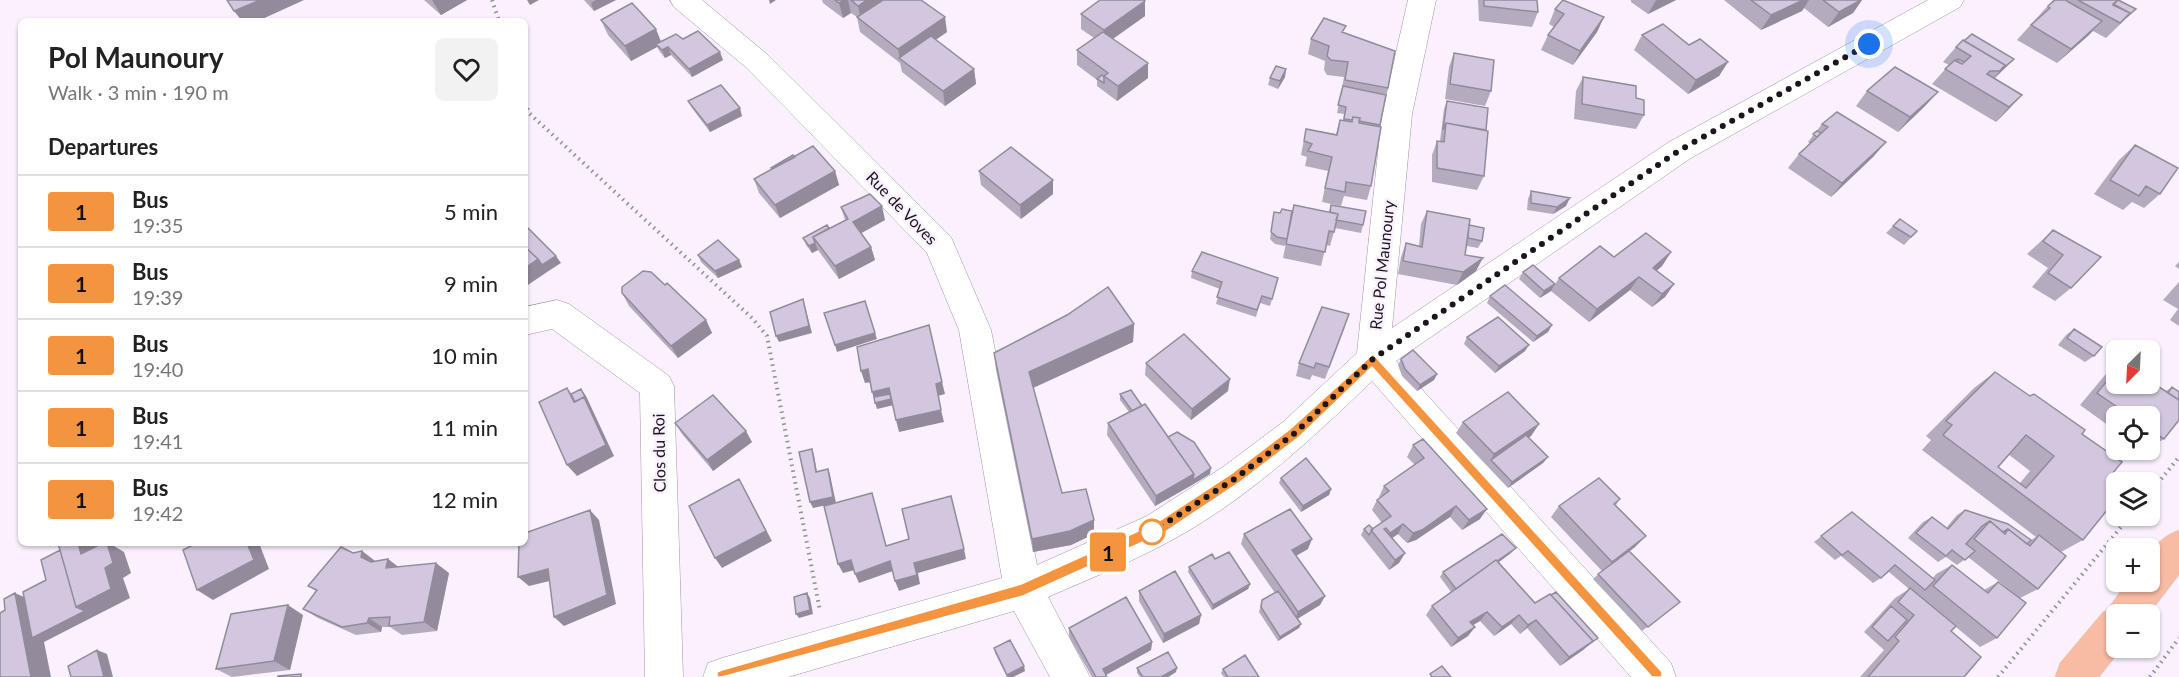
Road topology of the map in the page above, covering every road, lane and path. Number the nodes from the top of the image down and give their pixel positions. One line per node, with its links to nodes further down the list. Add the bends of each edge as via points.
1 (492, 0): 5 (path)
2 (684, 0): 13 (street, Rue de Voves, via 758,62 940,246 975,330)
3 (1422, 0): 8 (street, Rue Pol Maunoury, via 1397,114)
4 (1950, 0): 8 (street, via 1680,150)
5 (498, 18)
6 (528, 110): 17 (path, via 767,336)
7 (528, 320): 18 (street, Clos du Roi, via 557,314 657,386)
8 (1373, 359): 13 (street, via 1295,433 1236,478 1160,528); 21 (street)
9 (2179, 457): 10 (path)
10 (2160, 481)
11 (2122, 526): 22 (path)
12 (2179, 547): 14 (main road)
13 (1023, 590): 17 (street); 20 (street, Rue de Voves)
14 (2133, 604)
15 (2106, 637): 23 (main road)
16 (2179, 638): 24 (path)
17 (826, 647): 19 (street)
18 (664, 677)
19 (722, 677)
20 (1071, 677)
21 (1657, 677)
22 (1998, 677)
23 (2074, 677)
24 (2150, 677)

